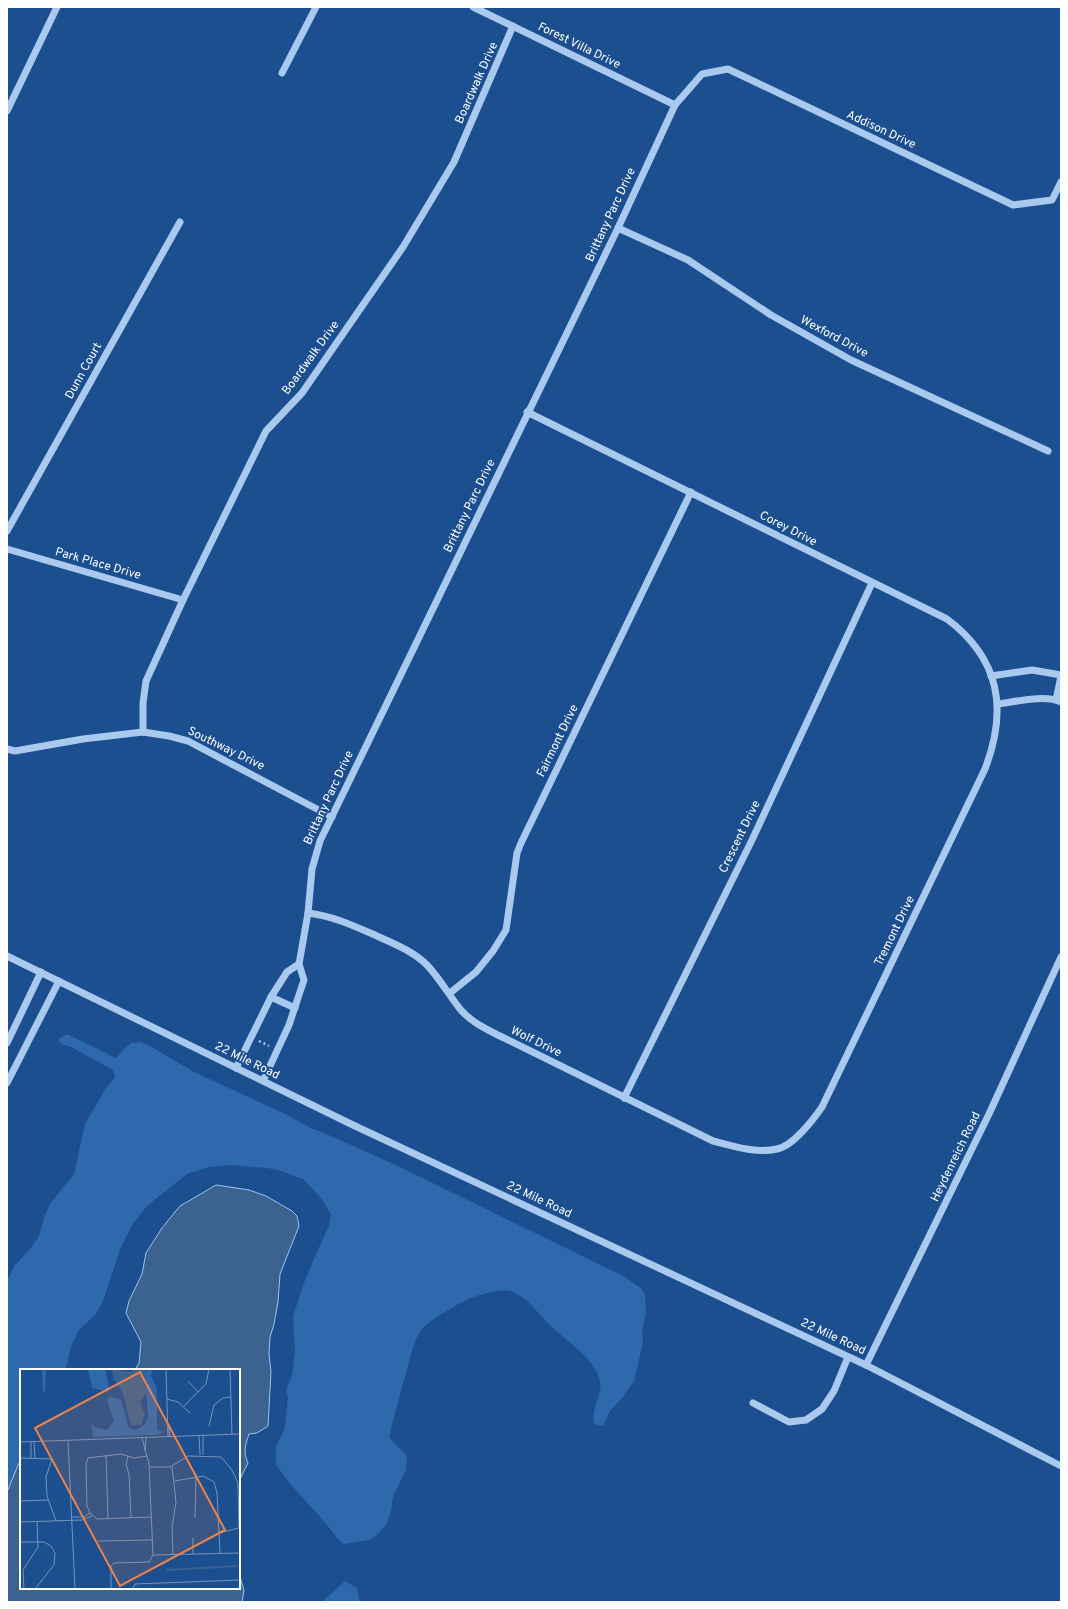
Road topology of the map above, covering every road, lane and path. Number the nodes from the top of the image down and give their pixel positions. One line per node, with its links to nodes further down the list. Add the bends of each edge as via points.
1 (57, 7): 8 (street)
2 (316, 7): 5 (street)
3 (473, 7): 4 (street, Forest Villa Drive)
4 (513, 26): 7 (street, Forest Villa Drive); 18 (street, Boardwalk Drive, via 454,162 403,246 302,393 266,431)
5 (282, 72)
6 (702, 74): 7 (street, Brittany Parc Drive); 9 (street, Addison Drive, via 728,69 1013,205 1052,200)
7 (675, 106): 11 (street, Brittany Parc Drive)
8 (7, 111)
9 (1061, 182)
10 (180, 222): 15 (street, Dunn Court)
11 (618, 228): 12 (street, Brittany Parc Drive); 13 (street, Wexford Drive, via 688,260 771,315 851,360)
12 (528, 412): 14 (street, Corey Drive); 25 (street, Brittany Parc Drive)
13 (1048, 451)
14 (691, 492): 17 (street, Corey Drive); 32 (street, Fairmont Drive, via 521,843 517,853 508,920 503,934 476,972)
15 (7, 531)
16 (7, 549): 18 (street, Park Place Drive)
17 (872, 583): 19 (street, Corey Drive, via 947,619 960,629 979,651); 41 (street, Crescent Drive, via 752,840)
18 (184, 600): 23 (street, Boardwalk Drive, via 146,681)
19 (992, 676): 20 (street, via 1032,670); 22 (street, Corey Drive)
20 (1061, 676): 21 (street)
21 (1059, 701): 22 (street, via 1044,699)
22 (998, 704): 42 (street, Tremont Drive, via 994,742 985,769 835,1082 815,1117 790,1142)
23 (142, 732): 24 (street, Southway Drive, via 14,751); 25 (street, Southway Drive, via 188,741)
24 (7, 749)
25 (332, 817): 26 (street, Brittany Parc Drive, via 315,854)
26 (308, 913): 29 (street, Brittany Parc Drive); 32 (street, Wolf Drive, via 339,920 412,953 426,965)
27 (7, 956): 30 (street, 22 Mile Road)
28 (1061, 957): 44 (street, Heydenreich Road, via 989,1114)
29 (299, 964): 33 (street, via 287,972); 34 (street, Brittany Parc Drive, via 304,980)
30 (40, 972): 31 (street, 22 Mile Road); 36 (street)
31 (59, 981): 38 (street, 22 Mile Road); 40 (street)
32 (450, 994): 41 (street, Wolf Drive, via 461,1009 481,1026)
33 (272, 997): 34 (street); 38 (street)
34 (296, 1008): 39 (street, Brittany Parc Drive)
35 (257, 1040): 37 (path)
36 (7, 1043)
37 (273, 1048)
38 (236, 1068): 39 (street, 22 Mile Road)
39 (263, 1081): 43 (street, 22 Mile Road)
40 (7, 1083)
41 (624, 1098): 42 (street, Wolf Drive, via 713,1141 745,1149)
42 (779, 1149)
43 (848, 1357): 44 (street, 22 Mile Road); 45 (street, via 834,1391 822,1409 806,1420 789,1422)
44 (866, 1365): 46 (street, 22 Mile Road)
45 (753, 1403)
46 (1061, 1466)

